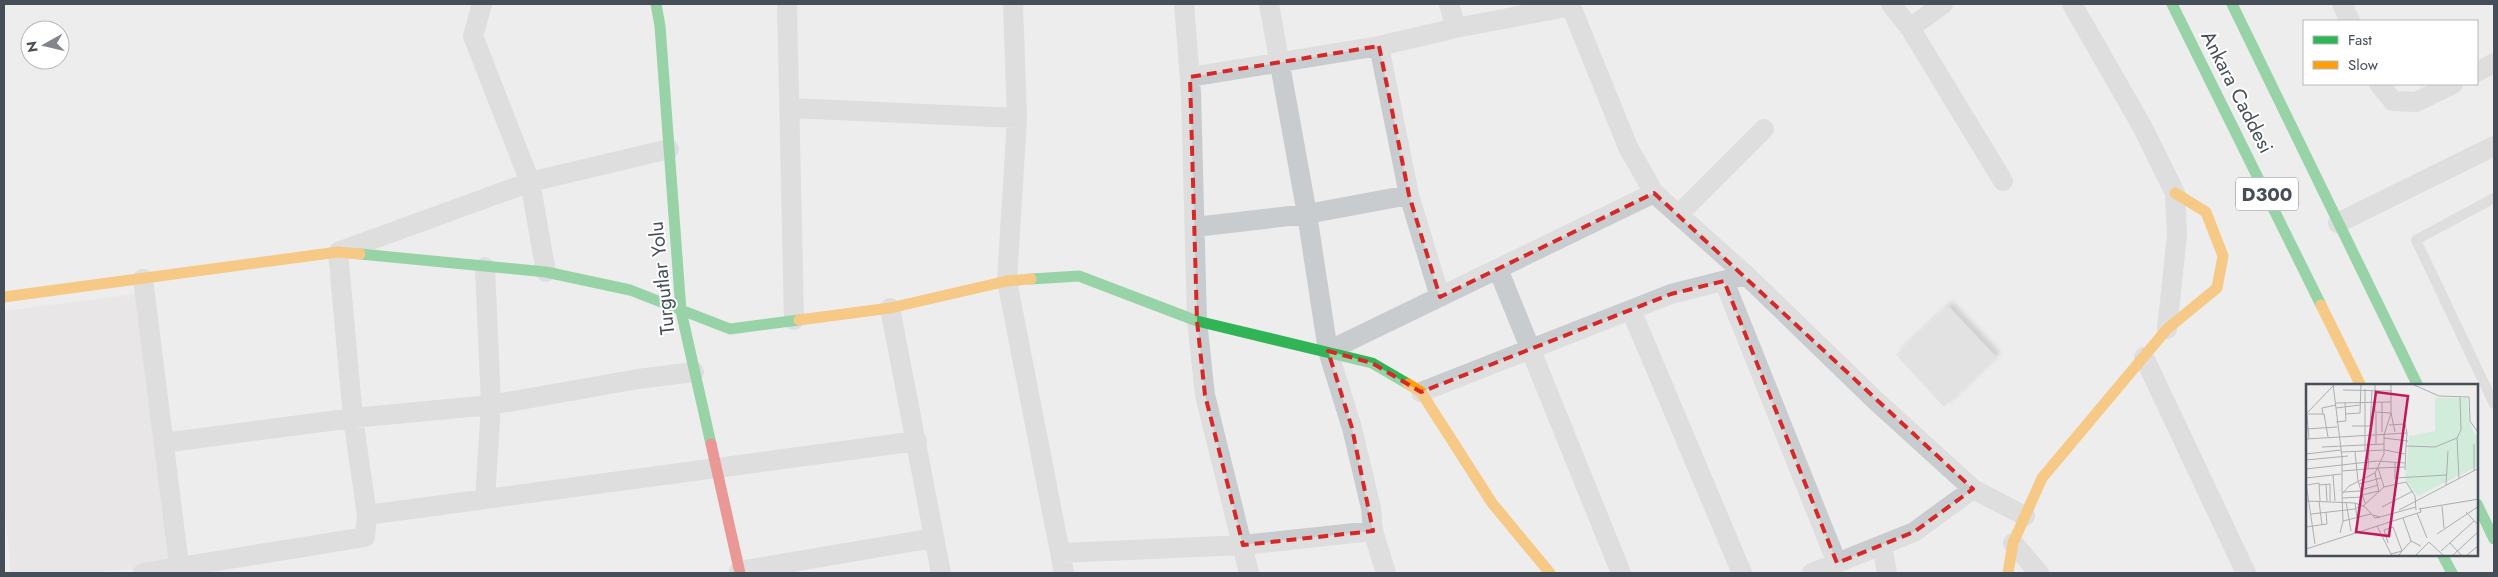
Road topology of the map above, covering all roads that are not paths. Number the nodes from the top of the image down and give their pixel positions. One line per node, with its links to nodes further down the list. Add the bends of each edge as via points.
1 (482, 4): 31 (street, via 473,36)
2 (656, 4): 29 (main road, Turgutlar Yolu)
3 (787, 4): 25 (street)
4 (1013, 4): 26 (street)
5 (1184, 4): 22 (street)
6 (1269, 4): 19 (street)
7 (1449, 4): 16 (street)
8 (1892, 4): 17 (street)
9 (1943, 4): 17 (street)
10 (2072, 4): 33 (street, via 2143,128)
11 (2172, 4): 60 (main road, Ankara Caddesi / D300)
12 (2232, 4): 38 (main road, Ankara Caddesi / D300)
13 (2342, 4): 15 (street)
14 (1571, 5): 16 (street); 32 (street, via 1628,147)
15 (2350, 20)
16 (1456, 28): 18 (street)
17 (1910, 28): 30 (street)
18 (1379, 46): 19 (street); 34 (street)
19 (1280, 63): 22 (street); 36 (street)
20 (2494, 63): 21 (street)
21 (2478, 71)
22 (1190, 77): 39 (street)
23 (2380, 85): 24 (street, via 2392,101 2416,102)
24 (2451, 85)
25 (789, 108): 26 (street); 53 (street)
26 (1017, 118): 46 (street)
27 (1764, 129): 37 (street)
28 (2494, 146): 38 (street)
29 (669, 149): 31 (street); 52 (main road, Turgutlar Yolu)
30 (2003, 181)
31 (530, 182): 40 (street); 43 (street)
32 (1654, 193): 37 (street); 42 (street)
33 (2175, 193): 55 (street, via 2177,235); 55 (main road, via 2206,212 2223,256 2217,288)
34 (1409, 195): 36 (street); 49 (street)
35 (2494, 198): 63 (lane, via 2416,240)
36 (1307, 214): 39 (street); 57 (street)
37 (1678, 215): 44 (street)
38 (2338, 223): 61 (main road, Ankara Caddesi / D300)
39 (1195, 227): 54 (street)
40 (338, 252): 41 (main road); 45 (main road); 66 (street)
41 (485, 267): 43 (main road); 65 (street)
42 (1498, 269): 49 (street); 56 (street)
43 (546, 272): 52 (main road, via 630,290)
44 (1746, 275): 47 (street); 70 (street)
45 (143, 279): 48 (main road); 68 (street)
46 (1007, 281): 50 (main road); 54 (main road, via 1078,276); 81 (street)
47 (1724, 281): 51 (street, via 1671,294); 83 (street)
48 (4, 297)
49 (1440, 297): 57 (street)
50 (890, 308): 53 (main road); 67 (street)
51 (1631, 310): 56 (street); 93 (street)
52 (681, 311): 53 (main road, via 730,329); 59 (main road, Turgutlar Yolu)
53 (794, 320)
54 (1197, 320): 57 (main road); 79 (street, via 1206,395)
55 (2167, 329): 58 (main road)
56 (1531, 350): 62 (street); 92 (street)
57 (1328, 351): 62 (main road, via 1372,363); 75 (street, via 1352,428 1371,508)
58 (2144, 357): 74 (main road, via 2042,478); 98 (street)
59 (694, 372): 65 (street); 69 (main road, Turgutlar Yolu)
60 (2360, 384)
61 (2417, 384)
62 (1420, 392): 91 (main road, via 1492,503)
63 (2492, 392): 64 (lane)
64 (2494, 404)
65 (491, 405): 66 (street); 71 (street)
66 (354, 418): 68 (street); 73 (street)
67 (917, 441): 69 (street); 76 (street)
68 (163, 443): 84 (street)
69 (716, 468): 71 (street); 85 (main road, Turgutlar Yolu)
70 (1973, 489): 74 (street); 80 (street, via 1914,532)
71 (485, 499): 73 (street)
72 (2478, 506): 77 (main road)
73 (367, 515): 84 (street, via 365,537)
74 (2025, 516): 78 (main road)
75 (1373, 531): 79 (street); 90 (street)
76 (934, 538): 85 (street); 87 (street)
77 (2494, 539)
78 (2013, 543): 96 (main road); 97 (street)
79 (1243, 545): 81 (street); 89 (street)
80 (1882, 545): 83 (street); 95 (street)
81 (1060, 553): 88 (street)
82 (2444, 557): 99 (main road)
83 (1837, 563): 94 (street)
84 (179, 570): 86 (street)
85 (739, 572)
86 (143, 573)
87 (941, 573)
88 (1064, 573)
89 (1249, 573)
90 (1386, 573)
91 (1550, 573)
92 (1621, 573)
93 (1742, 573)
94 (1812, 573)
95 (1887, 573)
96 (2008, 573)
97 (2040, 573)
98 (2246, 573)
99 (2452, 573)

